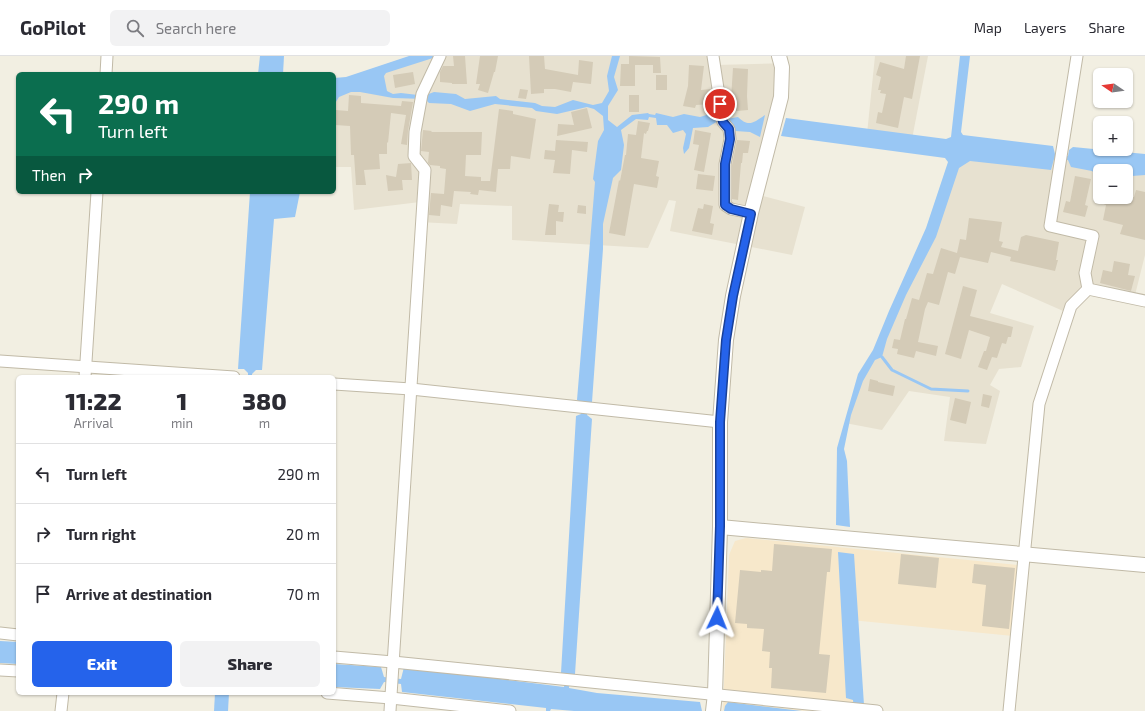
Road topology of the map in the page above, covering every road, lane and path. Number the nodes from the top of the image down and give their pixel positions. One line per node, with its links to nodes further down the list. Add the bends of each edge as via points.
1 (107, 56): 6 (street)
2 (440, 56): 15 (street, via 422,97 415,132 414,156 425,170)
3 (713, 56): 8 (street, via 722,119 729,129 730,139 725,164 725,205)
4 (779, 56): 8 (street, via 782,67 780,97)
5 (1077, 56): 9 (street, via 1050,226 1093,236 1085,273)
6 (106, 72)
7 (98, 194): 12 (street)
8 (751, 214): 16 (street, via 726,340)
9 (1088, 290): 10 (street); 18 (street, via 1071,306 1038,404)
10 (1145, 301)
11 (0, 361): 12 (street)
12 (85, 372): 13 (street)
13 (174, 375)
14 (336, 384): 15 (street)
15 (411, 389): 16 (street); 23 (street)
16 (720, 422): 17 (street)
17 (720, 526): 18 (street); 28 (street)
18 (1024, 554): 19 (street); 35 (street)
19 (1145, 565)
20 (0, 634): 21 (street)
21 (16, 635)
22 (336, 657): 23 (street)
23 (393, 667): 27 (street); 28 (street, via 567,679)
24 (0, 670): 25 (street)
25 (16, 671)
26 (336, 693): 27 (street)
27 (391, 693): 31 (street); 32 (street)
28 (715, 694): 33 (street); 34 (street)
29 (62, 695): 30 (street)
30 (61, 711)
31 (390, 711)
32 (510, 711)
33 (713, 711)
34 (877, 711)
35 (1009, 711)

